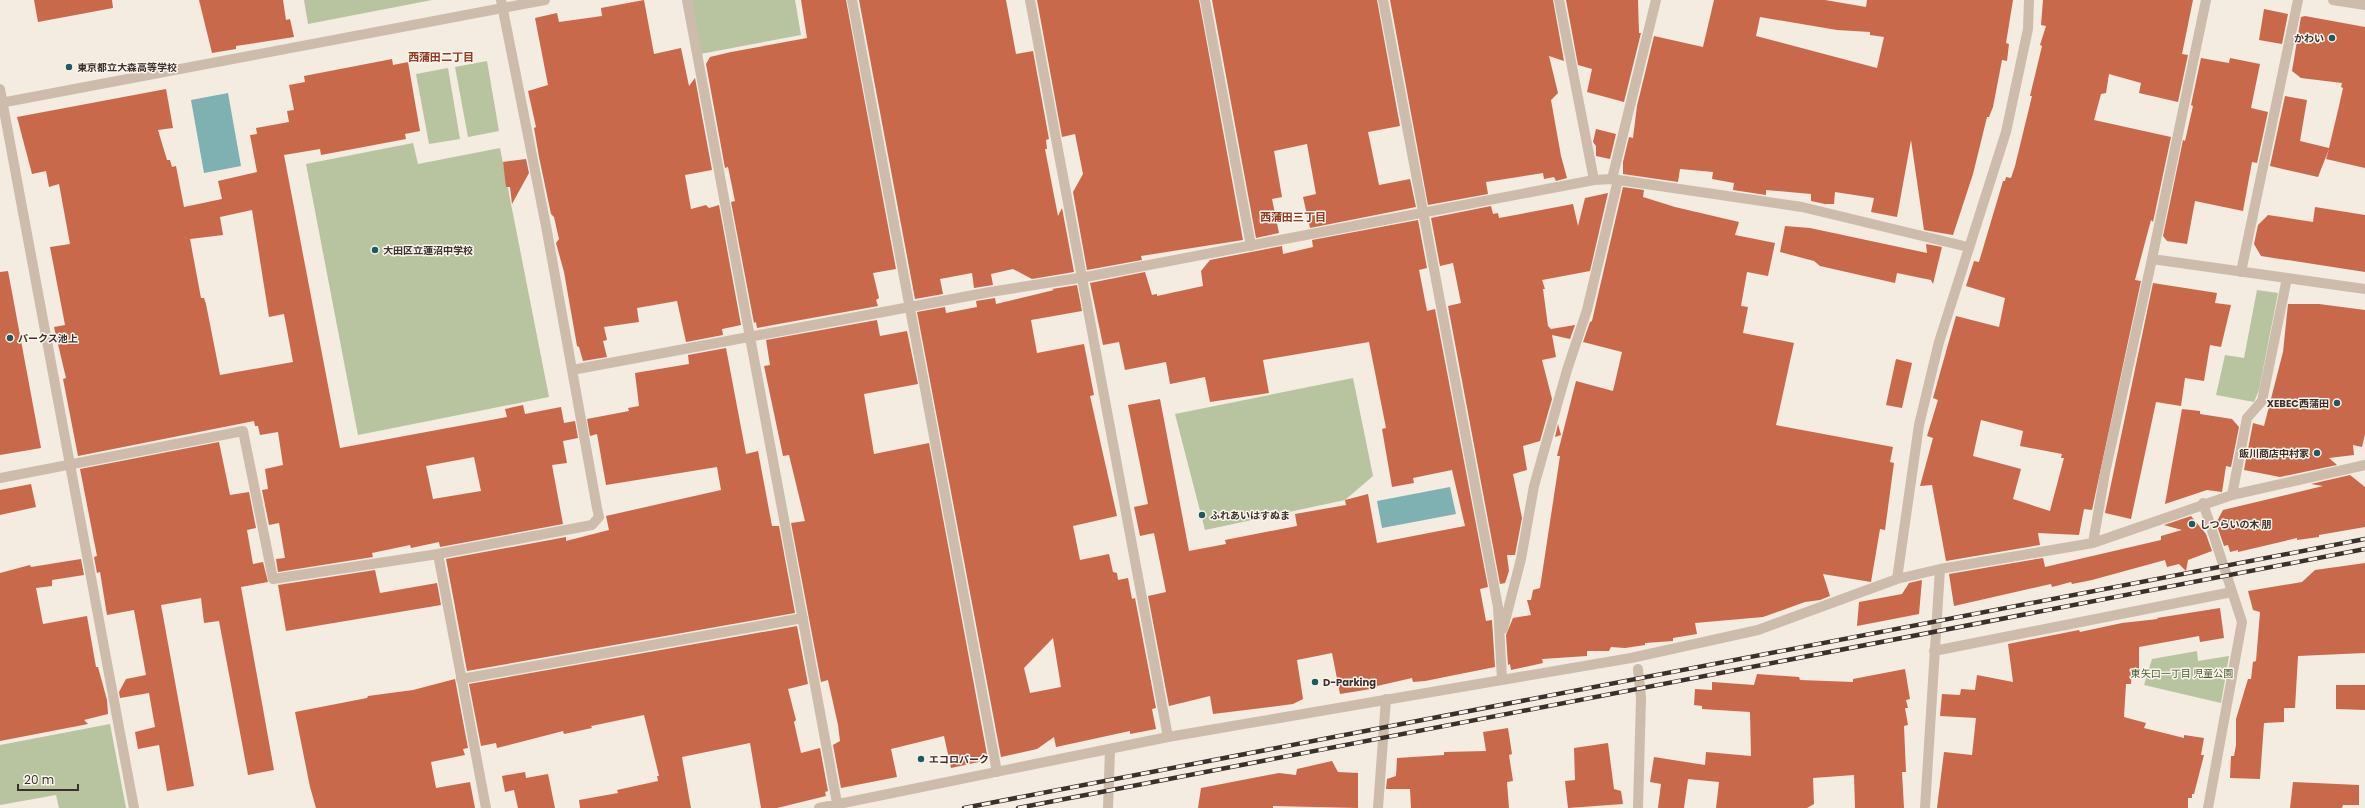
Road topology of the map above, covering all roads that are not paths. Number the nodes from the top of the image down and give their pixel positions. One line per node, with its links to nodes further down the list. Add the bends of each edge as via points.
1 (545, 0): 13 (street)
2 (686, 0): 28 (street)
3 (852, 0): 27 (street)
4 (1030, 0): 24 (street)
5 (1205, 0): 20 (street)
6 (1383, 0): 19 (street)
7 (1559, 0): 17 (street)
8 (1656, 0): 18 (street)
9 (2029, 0): 21 (street, via 2028,29 2006,132)
10 (2206, 0): 22 (street)
11 (2298, 0): 23 (street)
12 (2333, 0): 14 (street)
13 (502, 4): 16 (street); 29 (street)
14 (2365, 5)
15 (0, 89): 16 (street)
16 (1, 103): 30 (street)
17 (1594, 180): 18 (street); 19 (street)
18 (1615, 180): 21 (street, via 1802,207); 41 (street, via 1586,310 1534,486 1521,559)
19 (1425, 214): 20 (street); 41 (street, via 1498,608)
20 (1251, 246): 24 (street)
21 (1968, 247): 38 (street, via 1939,342 1919,425)
22 (2152, 259): 23 (street); 35 (street, via 2105,473)
23 (2242, 272): 25 (street)
24 (1081, 277): 27 (street); 47 (street)
25 (2287, 278): 26 (street); 33 (street, via 2262,401 2247,418)
26 (2365, 289)
27 (909, 307): 28 (street); 49 (street)
28 (749, 337): 29 (street); 40 (street)
29 (572, 370): 36 (street, via 599,517 592,525)
30 (70, 465): 32 (street); 36 (street, via 243,431 273,579); 51 (street)
31 (2365, 465): 33 (street)
32 (0, 478)
33 (2232, 495): 34 (street)
34 (2203, 503): 35 (street); 39 (street)
35 (2094, 543): 37 (street)
36 (438, 554): 44 (street)
37 (1940, 569): 38 (street); 42 (street)
38 (1897, 579): 45 (street, via 1758,630 1631,658)
39 (2232, 592): 42 (street); 58 (street, via 2242,622)
40 (803, 618): 44 (street); 50 (street)
41 (1500, 641): 45 (street)
42 (1934, 651): 57 (street)
43 (1638, 669): 56 (street)
44 (462, 679): 52 (street)
45 (1502, 679): 46 (street)
46 (1386, 699): 47 (street); 55 (street)
47 (1168, 737): 48 (street)
48 (1110, 750): 49 (street); 54 (street)
49 (997, 772): 50 (street)
50 (837, 803): 53 (street)
51 (134, 808)
52 (486, 808)
53 (819, 808)
54 (1108, 808)
55 (1378, 808)
56 (1638, 808)
57 (1925, 808)
58 (2208, 808)

